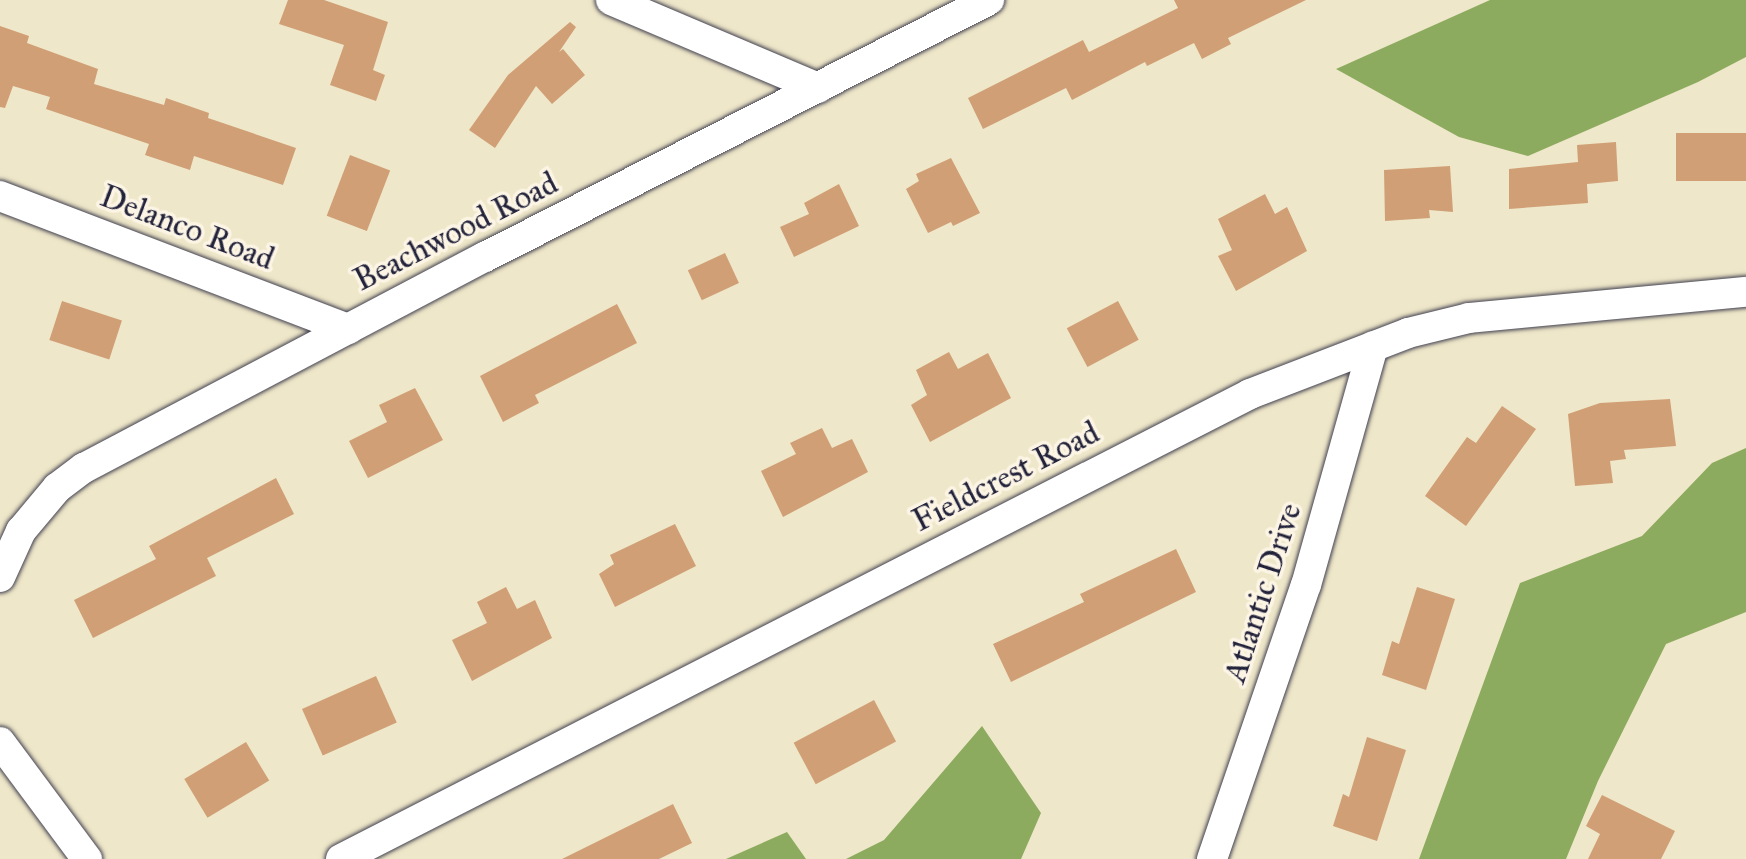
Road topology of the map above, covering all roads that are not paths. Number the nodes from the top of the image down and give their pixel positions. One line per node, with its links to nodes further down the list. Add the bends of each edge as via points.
1 (611, 0): 3 (street)
2 (989, 0): 3 (street, Beachwood Road)
3 (818, 88): 6 (street, Beachwood Road)
4 (0, 196): 6 (street, Delanco Road)
5 (1746, 292): 7 (street, Fieldcrest Road, via 1469,318)
6 (348, 329): 8 (street, Beachwood Road, via 84,468 57,488 21,531)
7 (1373, 346): 11 (street, Fieldcrest Road, via 1250,394); 12 (street, Atlantic Drive, via 1306,585)
8 (0, 577)
9 (0, 742): 10 (street)
10 (87, 859)
11 (341, 859)
12 (1212, 859)

